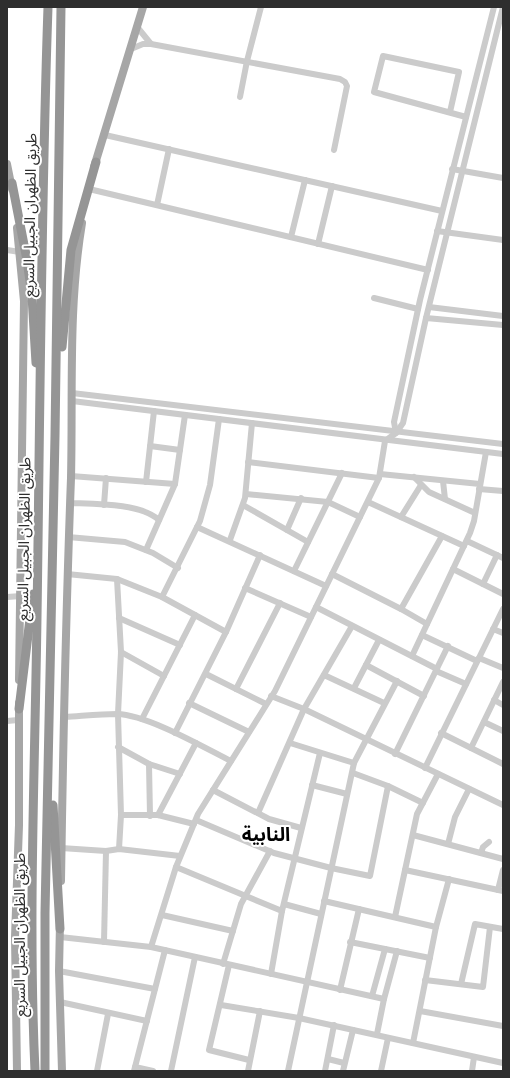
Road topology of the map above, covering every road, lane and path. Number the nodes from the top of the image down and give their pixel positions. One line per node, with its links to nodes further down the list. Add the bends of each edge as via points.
1 (48, 7): 44 (highway, طريق الظهران الجبيل السريع)
2 (62, 7): 51 (highway, طريق الظهران الجبيل السريع)
3 (142, 7): 7 (main road)
4 (261, 7): 10 (street)
5 (494, 7): 13 (street)
6 (503, 7): 20 (street)
7 (138, 28): 8 (street); 9 (main road)
8 (151, 44): 9 (street); 10 (street)
9 (131, 49): 14 (main road)
10 (247, 61): 11 (street); 16 (street, via 333,76 345,82 346,94)
11 (240, 97)
12 (450, 112): 12 (street, via 374,92 383,56 459,72); 13 (street)
13 (466, 117): 19 (street)
14 (105, 135): 15 (street); 17 (main road)
15 (170, 149): 22 (street); 26 (street)
16 (334, 150)
17 (96, 162): 25 (main road); 51 (highway, via 71,250)
18 (7, 164): 23 (main road)
19 (452, 170): 20 (street); 27 (street)
20 (463, 171): 21 (street); 29 (street)
21 (503, 178)
22 (305, 180): 24 (street); 30 (street)
23 (12, 183): 34 (main road); 44 (highway, via 32,296)
24 (332, 186): 27 (street); 32 (street)
25 (89, 189): 26 (street); 42 (main road, via 82,220 77,268)
26 (157, 205): 30 (street)
27 (442, 211): 28 (street)
28 (437, 231): 29 (street); 35 (street)
29 (448, 232): 31 (street); 37 (street)
30 (291, 237): 32 (street)
31 (503, 240)
32 (318, 244): 35 (street)
33 (7, 250): 34 (street)
34 (20, 252): 103 (main road, via 24,301)
35 (428, 270): 38 (street)
36 (374, 298): 38 (street)
37 (429, 307): 39 (street); 40 (street)
38 (418, 309): 50 (street, via 394,422)
39 (503, 316)
40 (426, 318): 41 (street); 50 (street, via 403,423)
41 (503, 325)
42 (72, 397): 43 (street); 45 (street); 60 (main road)
43 (137, 401): 45 (street); 50 (street)
44 (40, 406): 89 (highway, طريق الظهران الجبيل السريع)
45 (137, 409): 46 (street)
46 (154, 412): 47 (street); 54 (street)
47 (185, 415): 48 (street); 55 (street)
48 (219, 419): 49 (street); 82 (street, via 210,485)
49 (252, 423): 52 (street); 58 (street)
50 (396, 433): 52 (street); 53 (street)
51 (55, 436): 156 (highway, طريق الظهران الجبيل السريع)
52 (385, 441): 56 (street); 61 (street)
53 (503, 444)
54 (150, 446): 55 (street); 65 (street)
55 (180, 450): 66 (street)
56 (486, 452): 57 (street); 68 (street)
57 (503, 454)
58 (248, 462): 59 (street); 70 (street)
59 (342, 473): 61 (street); 74 (street)
60 (71, 476): 62 (street); 73 (main road)
61 (380, 476): 63 (street); 75 (street)
62 (106, 478): 65 (street); 76 (street)
63 (414, 478): 64 (street); 67 (street)
64 (444, 481): 68 (street); 72 (street)
65 (146, 482): 66 (street)
66 (175, 484): 81 (street)
67 (421, 485): 72 (street, via 429,492); 80 (street)
68 (480, 487): 69 (street); 78 (street)
69 (503, 491)
70 (246, 494): 71 (street); 77 (street)
71 (300, 498): 74 (street); 83 (street)
72 (445, 499): 78 (street)
73 (70, 502): 76 (street); 85 (main road)
74 (328, 502): 79 (street); 87 (street)
75 (368, 502): 79 (street); 80 (street)
76 (104, 505): 81 (street, via 152,514)
77 (242, 505): 83 (street); 86 (street)
78 (475, 513): 88 (street)
79 (360, 517): 97 (street)
80 (400, 517): 84 (street)
81 (159, 520): 90 (street)
82 (197, 527): 86 (street); 93 (street)
83 (287, 530): 87 (street)
84 (442, 536): 88 (street); 108 (street)
85 (68, 537): 90 (street, via 125,542); 96 (main road)
86 (230, 540): 91 (street)
87 (308, 542): 95 (street)
88 (465, 543): 92 (street); 94 (street)
89 (38, 545): 143 (highway); 252 (highway, طريق الظهران الجبيل السريع, via 32,951)
90 (146, 550): 93 (street)
91 (260, 555): 95 (street); 101 (street)
92 (500, 556): 99 (street)
93 (178, 568): 105 (street)
94 (453, 569): 99 (street); 113 (street)
95 (294, 571): 100 (street)
96 (66, 574): 98 (street); 146 (main road)
97 (332, 574): 100 (street); 108 (street)
98 (117, 578): 105 (street); 112 (street)
99 (483, 584): 102 (street)
100 (326, 586): 107 (street)
101 (245, 588): 106 (street); 116 (street)
102 (503, 594)
103 (21, 596): 104 (street); 143 (main road)
104 (7, 597)
105 (162, 597): 110 (street)
106 (280, 603): 111 (street); 135 (street)
107 (316, 608): 111 (street); 114 (street)
108 (401, 609): 113 (street)
109 (503, 609): 115 (street)
110 (195, 615): 116 (street); 120 (street)
111 (311, 617): 136 (street)
112 (119, 618): 120 (street); 122 (street)
113 (427, 624): 118 (street)
114 (352, 626): 119 (street); 129 (street)
115 (493, 629): 117 (street); 124 (street)
116 (226, 632): 128 (street)
117 (503, 633)
118 (422, 635): 121 (street); 123 (street)
119 (379, 640): 123 (street); 125 (street)
120 (180, 645): 130 (street)
121 (448, 646): 124 (street); 127 (street)
122 (121, 652): 130 (street); 145 (street)
123 (412, 656): 127 (street)
124 (478, 659): 126 (street); 133 (street)
125 (366, 665): 131 (street); 134 (street)
126 (503, 668)
127 (437, 670): 133 (street); 137 (street)
128 (206, 674): 135 (street); 139 (street)
129 (324, 675): 134 (street); 144 (street)
130 (164, 676): 147 (street)
131 (397, 681): 137 (street); 141 (street)
132 (503, 682): 138 (street)
133 (466, 684): 154 (street)
134 (354, 688): 141 (street)
135 (236, 689): 140 (street)
136 (271, 696): 140 (street); 144 (street)
137 (424, 696): 162 (street)
138 (494, 700): 142 (street); 150 (street)
139 (189, 703): 152 (street); 153 (street)
140 (266, 704): 152 (street)
141 (384, 704): 155 (street)
142 (503, 705)
143 (19, 709): 148 (main road)
144 (304, 709): 155 (street); 158 (street)
145 (118, 714): 146 (street); 147 (street); 159 (street)
146 (65, 717): 187 (main road)
147 (142, 719): 153 (street)
148 (18, 720): 149 (street); 251 (main road, via 19,826 15,937)
149 (7, 721)
150 (484, 722): 151 (street); 160 (street)
151 (503, 731)
152 (249, 732): 163 (street)
153 (175, 733): 157 (street)
154 (441, 733): 160 (street); 167 (street)
155 (367, 741): 162 (street); 164 (street)
156 (49, 742): 213 (highway); 253 (highway, طريق الظهران الجبيل السريع, via 44,974)
157 (196, 743): 163 (street); 169 (street)
158 (290, 743): 161 (street); 178 (street)
159 (118, 748): 165 (street); 179 (street)
160 (471, 748): 166 (street)
161 (320, 753): 164 (street); 171 (street)
162 (395, 754): 167 (street)
163 (231, 762): 174 (street)
164 (354, 763): 168 (street)
165 (149, 764): 169 (street); 181 (street)
166 (503, 764)
167 (425, 768): 170 (street)
168 (353, 772): 172 (street); 175 (street)
169 (180, 774): 180 (street)
170 (438, 774): 173 (street); 176 (street)
171 (312, 785): 175 (street); 183 (street)
172 (388, 786): 176 (street); 196 (street, via 370,876)
173 (469, 789): 177 (street); 186 (street, via 455,817)
174 (213, 790): 178 (street); 182 (street)
175 (347, 794): 196 (street)
176 (423, 803): 184 (street, via 417,814)
177 (503, 805)
178 (258, 813): 183 (street, via 269,819)
179 (120, 815): 181 (street); 188 (street)
180 (158, 815): 181 (street); 182 (street)
181 (150, 816)
182 (195, 822): 190 (street); 192 (street)
183 (301, 828): 193 (street)
184 (413, 835): 186 (street); 197 (street)
185 (489, 842): 191 (street, via 483,846)
186 (448, 844): 191 (street)
187 (62, 848): 189 (street); 213 (main road)
188 (119, 849): 189 (street); 192 (street)
189 (106, 851): 214 (street)
190 (270, 851): 193 (street); 201 (street)
191 (481, 853): 194 (street)
192 (180, 856): 195 (street)
193 (296, 858): 196 (street); 203 (street)
194 (503, 858)
195 (176, 867): 201 (street); 207 (street)
196 (331, 868): 202 (street)
197 (405, 870): 199 (street); 208 (street)
198 (503, 870): 200 (street)
199 (449, 879): 200 (street); 209 (street)
200 (501, 890)
201 (245, 896): 205 (street); 212 (street)
202 (324, 901): 204 (street); 206 (street)
203 (284, 904): 205 (street); 206 (street)
204 (359, 908): 208 (street); 215 (street)
205 (282, 910): 224 (street)
206 (321, 914): 226 (street)
207 (162, 915): 212 (street); 216 (street)
208 (395, 917): 209 (street)
209 (436, 927): 221 (street)
210 (490, 927): 211 (street); 227 (street, via 475,924); 227 (street, via 484,987)
211 (503, 929)
212 (233, 932): 222 (street)
213 (60, 933): 214 (street); 223 (main road)
214 (104, 942): 216 (street)
215 (350, 942): 217 (street); 229 (street)
216 (151, 947): 218 (street)
217 (385, 949): 219 (street); 230 (street)
218 (165, 950): 220 (street); 228 (street)
219 (398, 951): 221 (street); 231 (street)
220 (195, 957): 222 (street); 257 (street)
221 (430, 958): 225 (street)
222 (226, 964): 224 (street); 233 (street)
223 (59, 971): 228 (street); 232 (main road)
224 (271, 974): 226 (street)
225 (425, 980): 227 (street); 234 (street)
226 (307, 982): 229 (street); 237 (street)
227 (461, 984)
228 (155, 989): 238 (street)
229 (340, 990): 230 (street)
230 (372, 996): 231 (street)
231 (384, 999): 242 (street)
232 (60, 1002): 236 (street); 254 (main road)
233 (221, 1005): 235 (street); 247 (street, via 209,1050)
234 (420, 1011): 240 (street); 244 (street)
235 (260, 1012): 237 (street); 247 (street)
236 (108, 1014): 238 (street); 255 (street)
237 (300, 1018): 239 (street); 259 (street)
238 (147, 1021): 250 (street)
239 (334, 1025): 241 (street); 246 (street)
240 (503, 1026)
241 (353, 1030): 242 (street); 248 (street)
242 (377, 1034): 243 (street)
243 (388, 1038): 244 (street); 262 (street)
244 (412, 1043): 245 (street)
245 (474, 1057): 249 (street); 263 (street)
246 (328, 1059): 248 (street); 260 (street)
247 (249, 1060): 258 (street)
248 (344, 1063): 261 (street)
249 (503, 1063)
250 (135, 1069): 256 (street)
251 (17, 1071)
252 (35, 1071)
253 (45, 1071)
254 (62, 1071)
255 (97, 1071)
256 (153, 1071)
257 (171, 1071)
258 (248, 1071)
259 (288, 1071)
260 (325, 1071)
261 (343, 1071)
262 (382, 1071)
263 (472, 1071)

